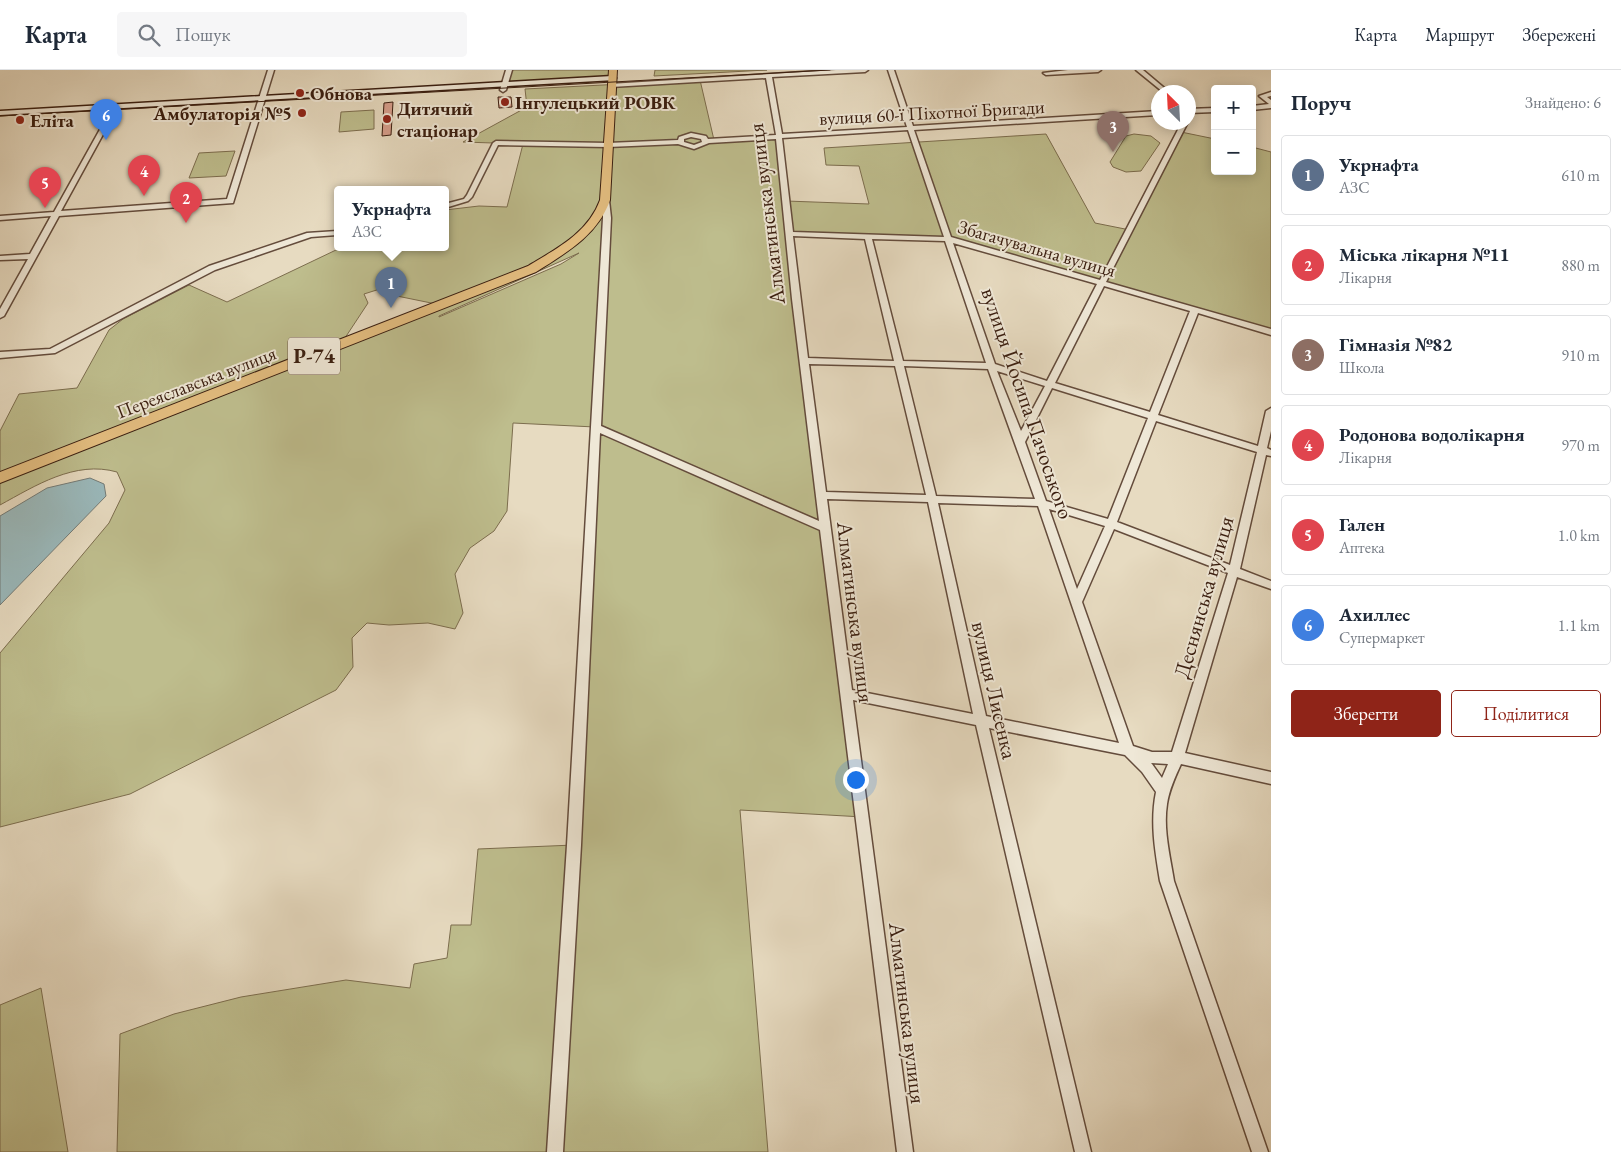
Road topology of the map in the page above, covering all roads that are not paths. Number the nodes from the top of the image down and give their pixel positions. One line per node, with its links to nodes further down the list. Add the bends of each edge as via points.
1 (271, 70): 13 (street)
2 (509, 70): 11 (street)
3 (865, 70): 7 (street)
4 (891, 70): 22 (street, вулиця Йосипа Пачоського)
5 (1098, 70): 8 (street)
6 (1139, 70): 10 (street)
7 (768, 73): 9 (street); 24 (street, Алматинська вулиця)
8 (1046, 73)
9 (612, 78): 11 (main road); 27 (main road, Р-74)
10 (1157, 85)
11 (504, 87): 13 (main road)
12 (1271, 94): 14 (street, via 1262,96)
13 (261, 101): 16 (main road); 30 (street, via 230,201)
14 (1271, 105): 15 (street)
15 (1256, 107)
16 (114, 109): 19 (main road); 21 (main road); 30 (street)
17 (1211, 110): 18 (street)
18 (1196, 111)
19 (0, 113)
20 (1151, 113): 22 (street, вулиця 60-ї Піхотної Бригади)
21 (0, 117)
22 (910, 128): 24 (street, вулиця 60-ї Піхотної Бригади); 35 (street, вулиця Йосипа Пачоського)
23 (1181, 130): 38 (street)
24 (779, 136): 25 (street, вулиця 60-ї Піхотної Бригади); 33 (street, Алматинська вулиця)
25 (706, 140): 26 (street, via 705,144 694,147); 26 (street, via 702,136 691,135 681,138)
26 (680, 142): 27 (street)
27 (608, 145): 28 (main road, Р-74); 29 (street, via 496,143 470,196)
28 (605, 200): 49 (street, via 607,218); 52 (main road, Переяславська вулиця / Р-74, via 600,214 582,235 532,269)
29 (449, 205)
30 (56, 214): 31 (street); 36 (street)
31 (0, 218)
32 (334, 233): 42 (street, via 310,235 212,268 52,351)
33 (789, 234): 34 (street, Збагачувальна вулиця); 43 (street, Алматинська вулиця)
34 (868, 237): 35 (street, Збагачувальна вулиця); 44 (street, вулиця Лисенка)
35 (949, 239): 38 (street, Збагачувальна вулиця); 45 (street, вулиця Йосипа Пачоського)
36 (33, 256): 37 (street); 40 (street)
37 (0, 258)
38 (1102, 283): 39 (street, Збагачувальна вулиця); 46 (street)
39 (1196, 310): 41 (street, Збагачувальна вулиця); 48 (street)
40 (0, 316)
41 (1271, 332)
42 (0, 355)
43 (804, 361): 44 (street); 53 (street, Алматинська вулиця)
44 (899, 363): 45 (street); 54 (street, вулиця Лисенка)
45 (992, 366): 46 (street); 50 (street, вулиця Йосипа Пачоського)
46 (1051, 384): 48 (street); 50 (street)
47 (1271, 411): 51 (street, Деснянська вулиця)
48 (1154, 416): 51 (street); 56 (street)
49 (595, 427): 57 (street); 67 (street)
50 (1020, 442): 55 (street, вулиця Йосипа Пачоського)
51 (1266, 451): 58 (street, Деснянська вулиця)
52 (0, 478)
53 (822, 495): 54 (street); 57 (street, Алматинська вулиця)
54 (932, 499): 55 (street); 62 (street, вулиця Лисенка)
55 (1040, 504): 56 (street); 60 (street, вулиця Йосипа Пачоського)
56 (1111, 524): 58 (street); 60 (street)
57 (826, 528): 61 (street, Алматинська вулиця)
58 (1234, 571): 59 (street); 64 (street, Деснянська вулиця)
59 (1271, 585)
60 (1076, 603): 63 (street, вулиця Йосипа Пачоського)
61 (847, 694): 62 (street); 68 (street, Алматинська вулиця)
62 (981, 721): 63 (street); 69 (street, вулиця Лисенка)
63 (1128, 750): 64 (street, via 1151,759); 66 (street, via 1147,768)
64 (1177, 757): 65 (street); 66 (street, Деснянська вулиця)
65 (1271, 778)
66 (1163, 791): 70 (street, via 1160,837 1167,881)
67 (555, 1152)
68 (905, 1152)
69 (1083, 1152)
70 (1260, 1152)

